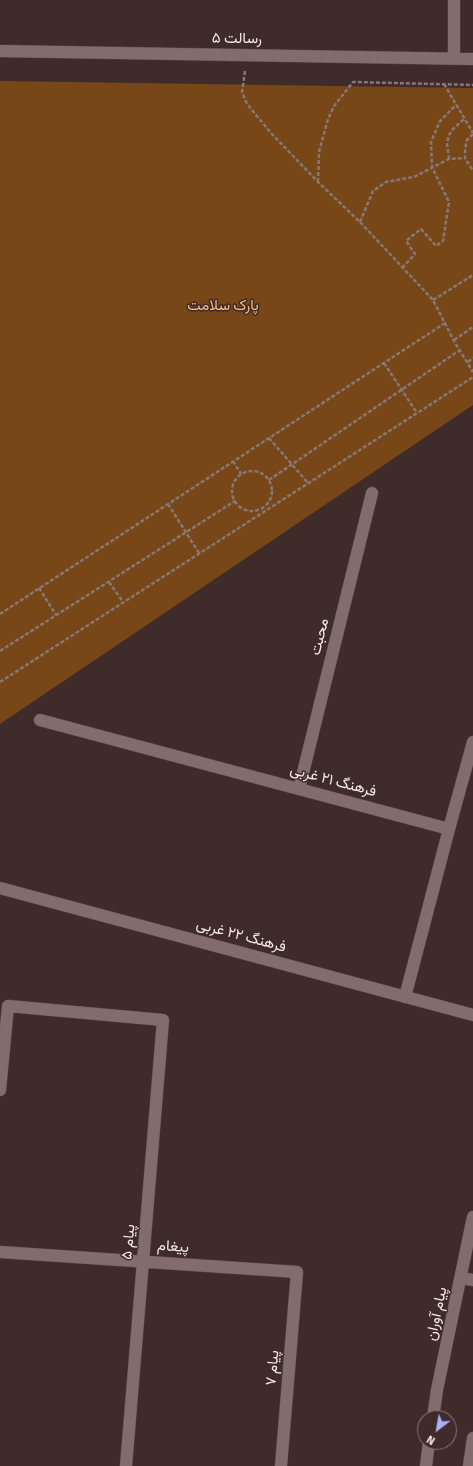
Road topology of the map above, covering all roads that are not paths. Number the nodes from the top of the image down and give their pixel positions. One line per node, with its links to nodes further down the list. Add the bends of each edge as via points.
1 (454, 0): 3 (street)
2 (0, 51): 3 (street, رسالت ۵)
3 (454, 58): 4 (street, رسالت ۵)
4 (473, 59)
5 (372, 493): 8 (street, محبت)
6 (40, 720): 8 (street, فرهنگ ۲۱ غربی)
7 (473, 742): 9 (street)
8 (299, 789): 9 (street, فرهنگ ۲۱ غربی)
9 (449, 829): 11 (street)
10 (0, 888): 11 (street, فرهنگ ۲۲ غربی)
11 (405, 997): 12 (street, فرهنگ ۲۲ غربی)
12 (473, 1015)
13 (0, 1090): 16 (street, پیام ۵, via 8,1006 163,1020)
14 (473, 1217): 18 (street, پیام آوران)
15 (0, 1252): 16 (street, پیغام)
16 (143, 1261): 17 (street, پیغام); 23 (street, پیام ۵)
17 (297, 1272): 24 (street, پیام ۷)
18 (461, 1278): 19 (street); 20 (street, پیام آوران)
19 (473, 1280)
20 (434, 1410)
21 (473, 1438): 26 (street)
22 (428, 1450): 25 (street)
23 (126, 1466)
24 (281, 1466)
25 (426, 1466)
26 (469, 1466)

